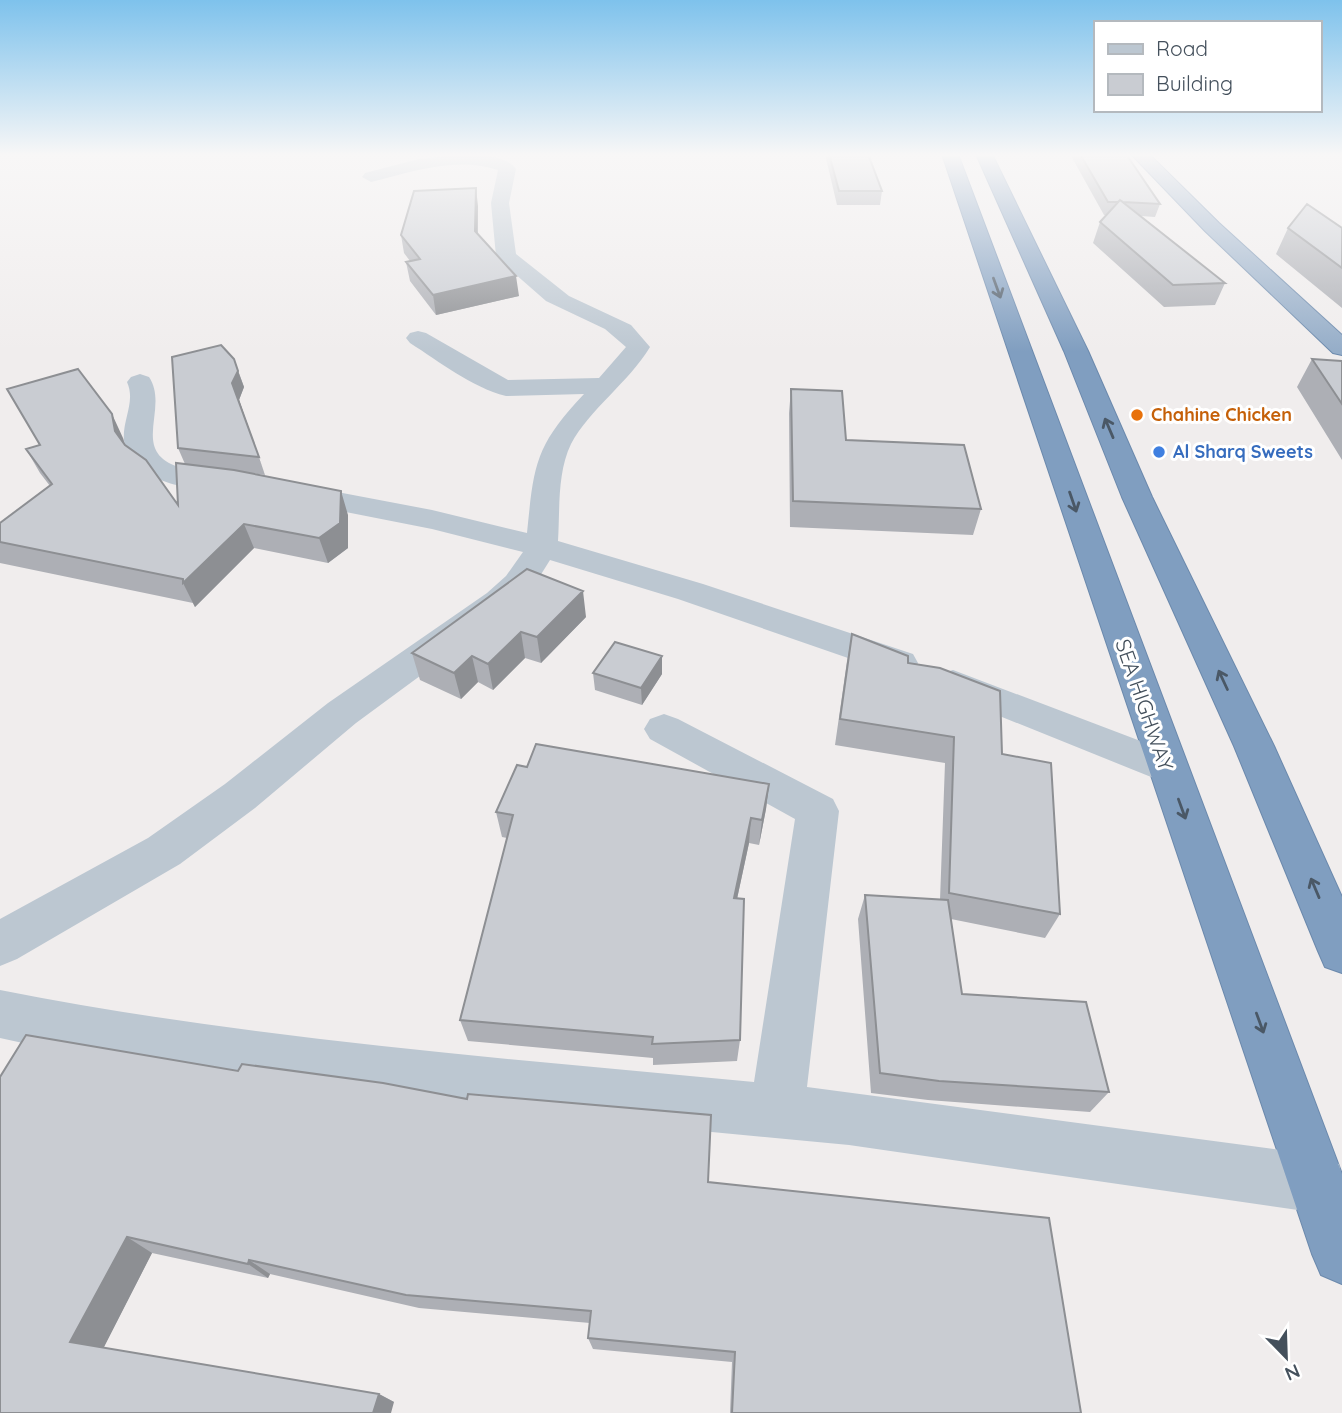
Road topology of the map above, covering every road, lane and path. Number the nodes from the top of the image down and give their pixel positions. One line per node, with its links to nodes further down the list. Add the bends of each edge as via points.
1 (502, 220): 8 (street, via 506,256 558,299 632,336 638,347)
2 (973, 220): 11 (highway, SEA HIGHWAY, one-way to 11)
3 (1015, 220): 13 (highway, one-way to 3)
4 (1205, 220): 6 (highway)
5 (418, 338): 8 (street, via 506,388)
6 (1342, 348)
7 (140, 382): 9 (street, via 145,391 138,430 143,453 165,475 262,486)
8 (607, 386): 9 (street, via 557,445 548,473)
9 (542, 547): 11 (street, via 819,634); 12 (street, via 518,584 499,601 342,713 240,796 164,851)
10 (664, 729): 15 (street, via 818,811)
11 (1166, 767): 16 (highway, SEA HIGHWAY, one-way to 16)
12 (0, 944)
13 (1342, 951)
14 (0, 1014): 15 (street, via 96,1034 428,1078)
15 (777, 1112): 16 (street, via 849,1118)
16 (1319, 1184): 17 (highway, SEA HIGHWAY)
17 (1342, 1254)

